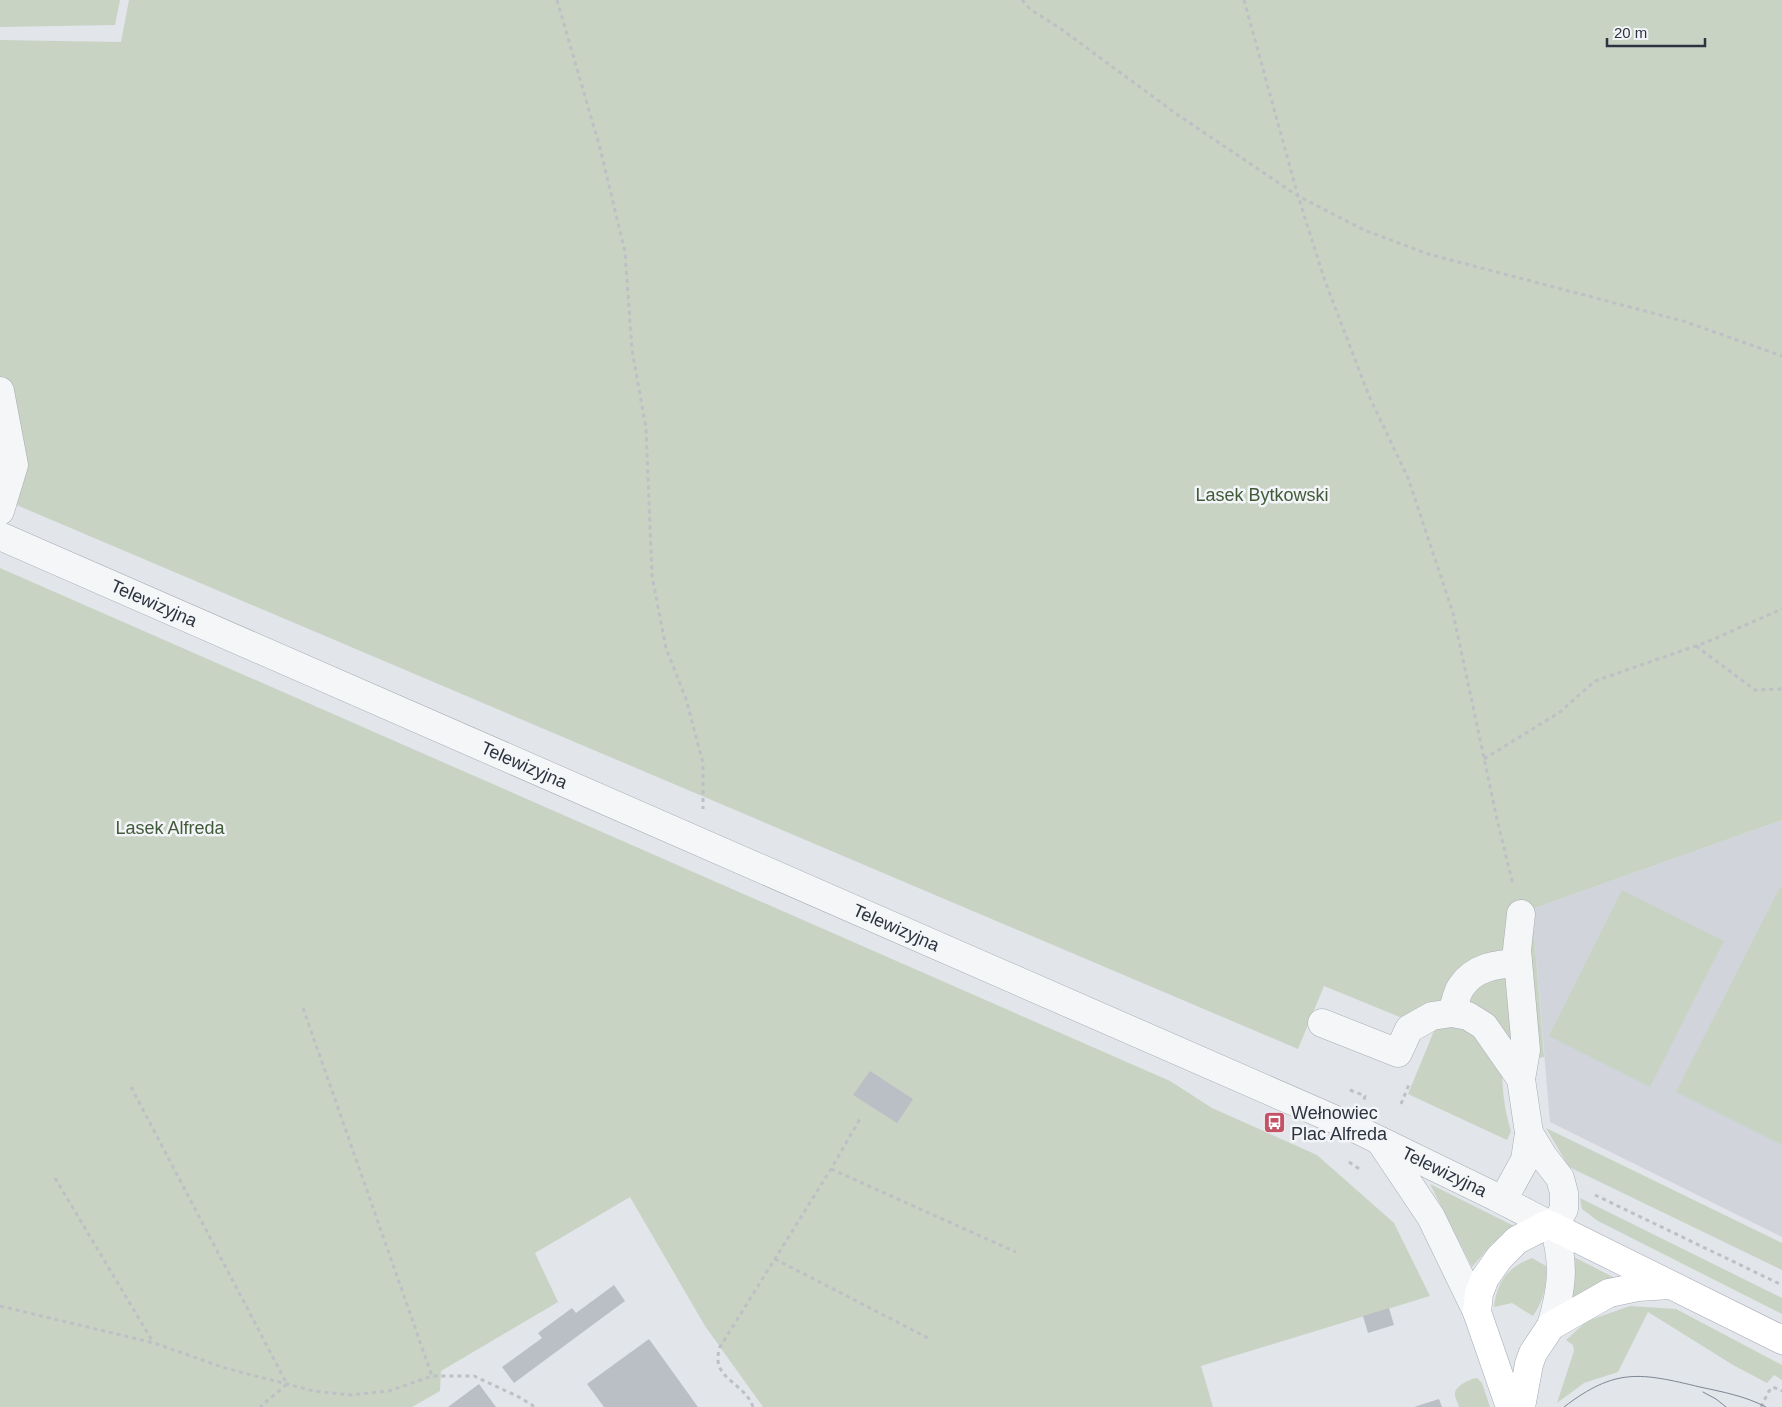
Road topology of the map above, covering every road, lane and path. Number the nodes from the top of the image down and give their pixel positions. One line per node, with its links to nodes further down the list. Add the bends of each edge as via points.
1 (557, 0): 13 (path, via 600,148 625,252 632,350 646,428 652,576 666,648 686,699 703,763)
2 (1022, 0): 4 (path, via 1178,115)
3 (1244, 0): 4 (path)
4 (1298, 196): 5 (path, via 1364,230 1428,254 1683,321); 12 (path, via 1325,281 1369,396 1408,478 1453,613)
5 (1782, 356)
6 (0, 391): 7 (street, via 14,465)
7 (0, 511)
8 (0, 536): 23 (street, Telewizyjna)
9 (1782, 609): 10 (path)
10 (1696, 645): 11 (path, via 1755,690); 12 (path, via 1595,681 1560,712)
11 (1782, 689)
12 (1484, 759): 14 (path)
13 (703, 810)
14 (1521, 914): 15 (street)
15 (1518, 963): 17 (street, via 1498,964 1470,976 1460,988); 19 (street, via 1526,1050)
16 (303, 1008): 39 (path)
17 (1452, 1013): 18 (street, via 1432,1016 1409,1030 1398,1053); 19 (street, via 1468,1016 1484,1026)
18 (1322, 1023)
19 (1521, 1078): 22 (street)
20 (131, 1087): 40 (path)
21 (861, 1117): 24 (path)
22 (1529, 1133): 26 (street); 27 (street, via 1525,1160)
23 (1379, 1140): 27 (street, Telewizyjna); 34 (street, via 1431,1217)
24 (831, 1169): 29 (path); 30 (path)
25 (55, 1178): 38 (path)
26 (1560, 1178): 28 (street, via 1564,1209); 32 (path)
27 (1503, 1200): 28 (street, Telewizyjna)
28 (1551, 1225): 31 (main road, Telewizyjna); 34 (main road, via 1517,1240 1499,1258 1485,1278); 35 (street, via 1559,1245 1562,1280)
29 (1016, 1252)
30 (775, 1259): 36 (path); 44 (path, via 716,1358 719,1369 743,1390)
31 (1670, 1285): 35 (main road, via 1609,1293); 37 (main road, Telewizyjna)
32 (1782, 1286)
33 (0, 1306): 38 (path)
34 (1476, 1312): 45 (main road)
35 (1551, 1326): 46 (main road, via 1533,1353)
36 (930, 1339)
37 (1782, 1340)
38 (154, 1343): 40 (path, via 225,1368)
39 (432, 1376): 40 (path, via 389,1391 350,1395); 43 (path, via 474,1376)
40 (287, 1384): 42 (path)
41 (1782, 1391): 47 (path, via 1773,1387)
42 (260, 1407)
43 (535, 1407)
44 (753, 1407)
45 (1510, 1407)
46 (1521, 1407)
47 (1761, 1407)

